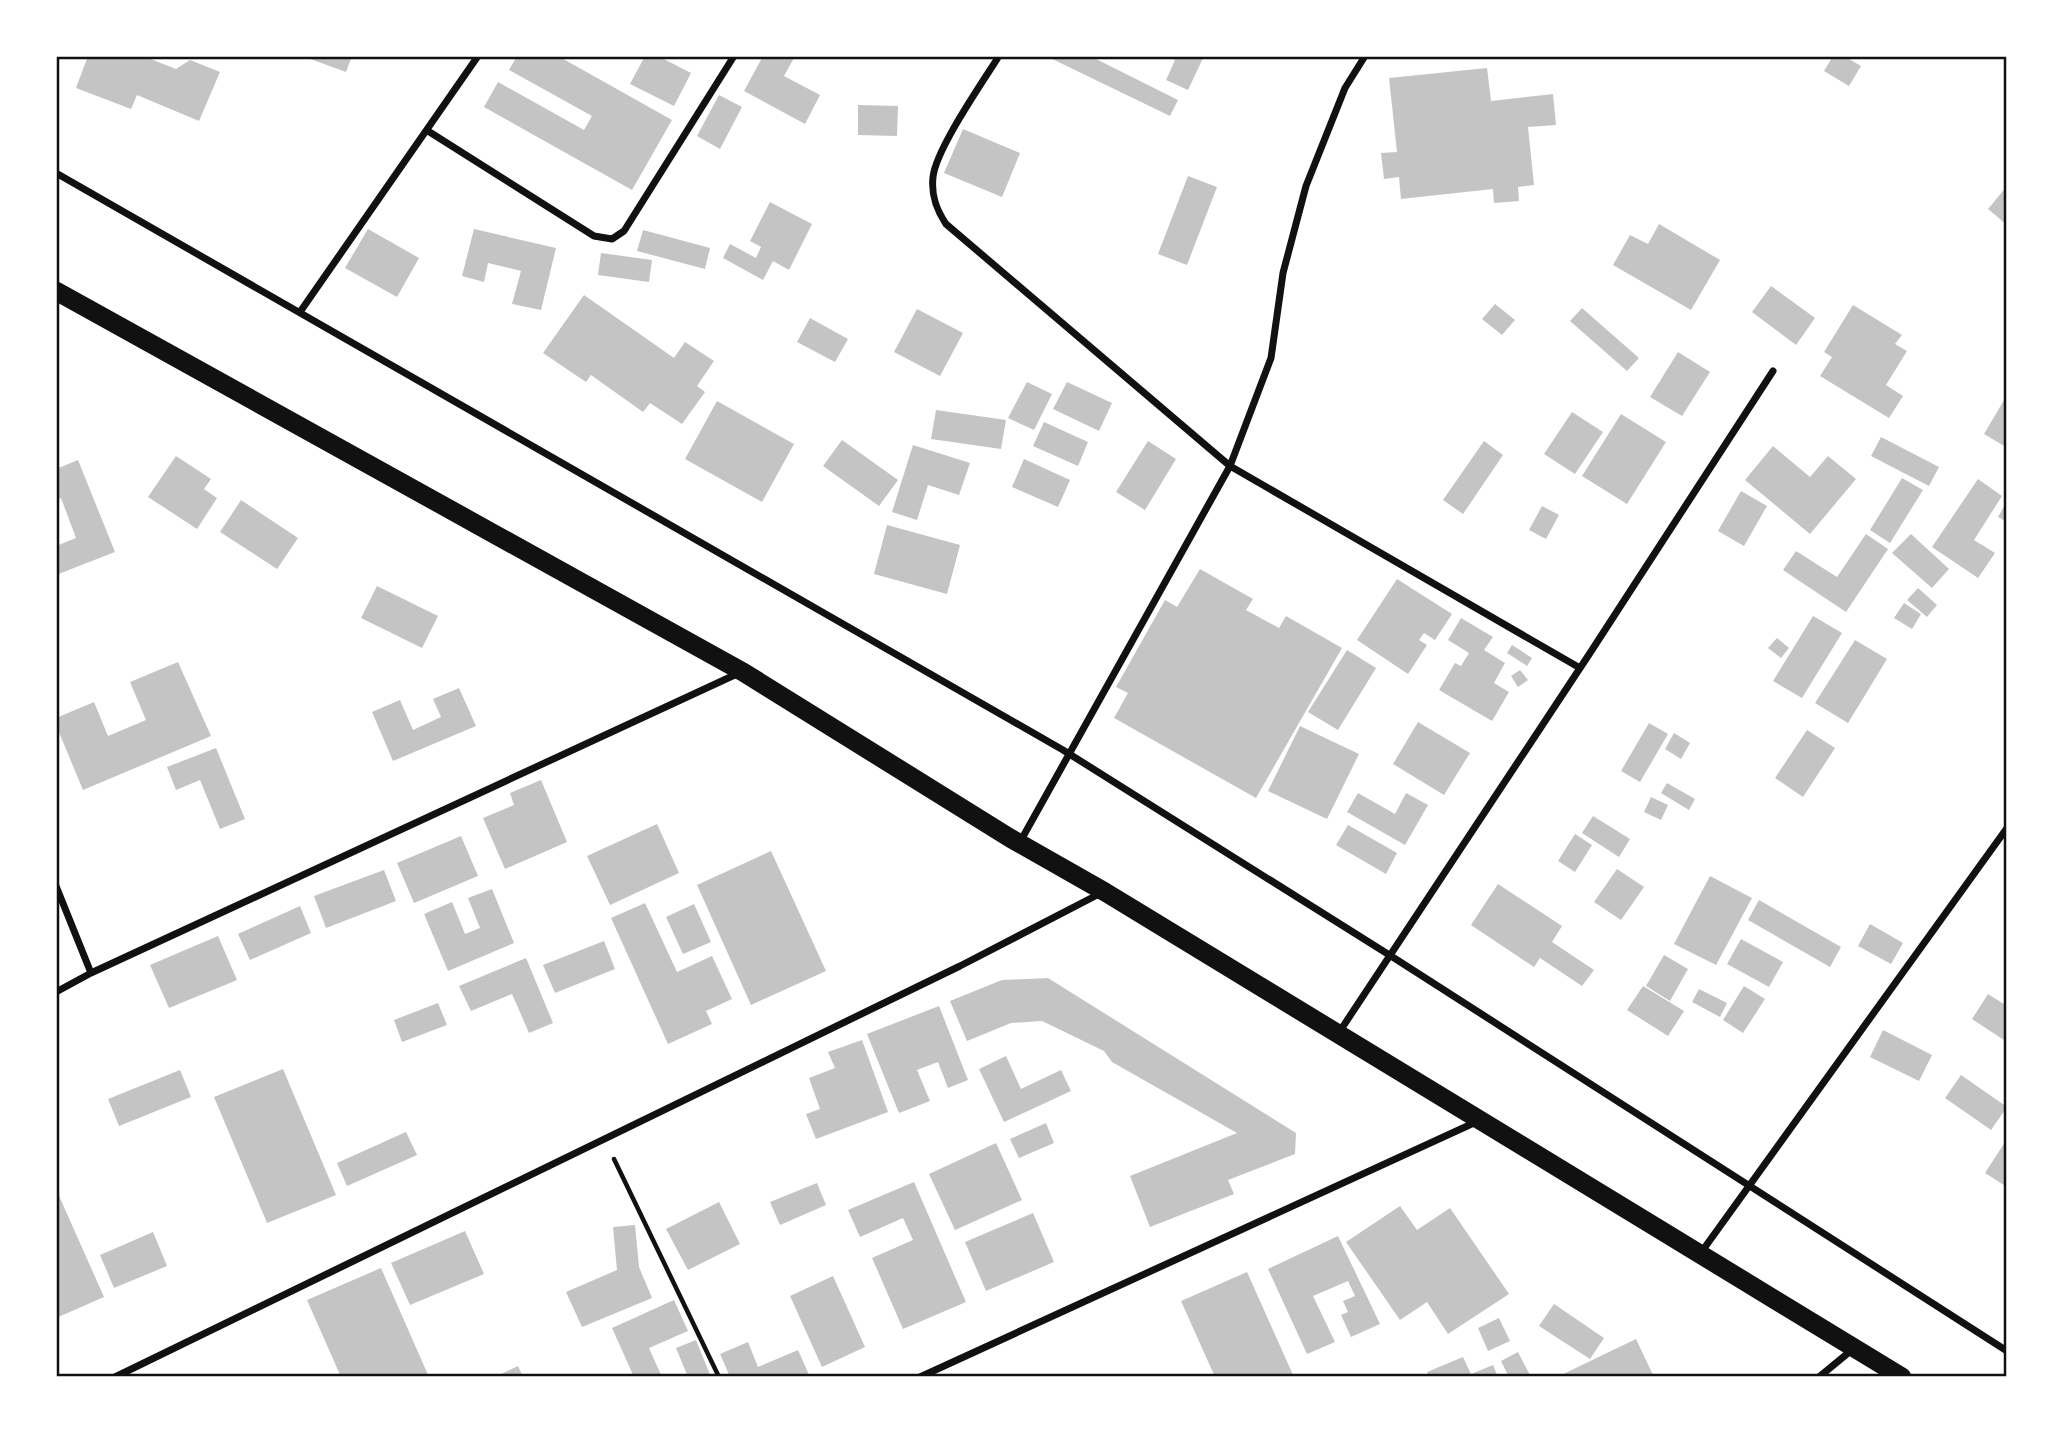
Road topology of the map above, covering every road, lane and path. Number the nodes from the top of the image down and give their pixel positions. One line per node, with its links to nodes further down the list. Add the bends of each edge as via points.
1 (478, 56): 5 (street)
2 (734, 56): 5 (street, via 624,231 612,239 594,236)
3 (999, 56): 10 (street, via 941,153 933,176 936,209 946,224)
4 (1365, 56): 10 (street, via 1345,88 1306,186 1283,273 1271,358)
5 (428, 131): 8 (street)
6 (56, 173): 8 (street)
7 (56, 291): 12 (highway)
8 (300, 312): 13 (street)
9 (1773, 372): 11 (street)
10 (1230, 466): 11 (street); 13 (street)
11 (1580, 668): 18 (street)
12 (743, 672): 15 (highway); 19 (street)
13 (1070, 754): 15 (street); 18 (street)
14 (2007, 828): 24 (street)
15 (1019, 843): 17 (highway)
16 (56, 886): 19 (street)
17 (1105, 892): 21 (highway); 23 (street)
18 (1391, 956): 21 (street); 24 (street)
19 (91, 973): 20 (street)
20 (56, 992)
21 (1338, 1034): 22 (highway)
22 (1480, 1120): 25 (highway); 30 (street)
23 (604, 1139): 28 (street); 29 (path)
24 (1748, 1184): 25 (street); 27 (street)
25 (1700, 1255): 26 (highway)
26 (1853, 1348): 31 (street); 32 (highway)
27 (2007, 1351)
28 (115, 1377)
29 (719, 1377)
30 (920, 1377)
31 (1819, 1377)
32 (1902, 1377)

